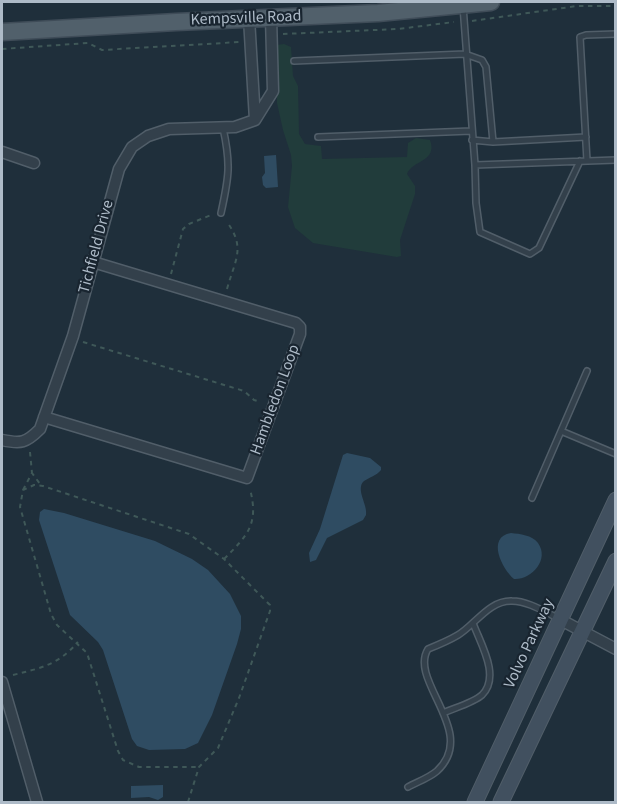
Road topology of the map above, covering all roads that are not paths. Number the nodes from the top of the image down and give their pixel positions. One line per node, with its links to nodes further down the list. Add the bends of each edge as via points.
1 (491, 2): 2 (main road, Kempsville Road)
2 (463, 3): 3 (main road, Kempsville Road, via 390,12); 7 (lane)
3 (271, 17): 4 (main road, Kempsville Road); 9 (street, via 273,91)
4 (249, 18): 5 (main road, Kempsville Road); 9 (street)
5 (2, 32)
6 (615, 34): 13 (lane, via 586,34 580,38)
7 (465, 54): 8 (lane); 11 (lane); 15 (lane, via 482,60 486,67)
8 (294, 61)
9 (255, 120): 10 (street, Tichfield Drive)
10 (223, 128): 21 (lane, via 229,176); 22 (street, Tichfield Drive, via 169,129 132,147 119,169)
11 (471, 130): 12 (lane); 14 (lane)
12 (318, 137)
13 (586, 137): 15 (lane); 18 (lane)
14 (472, 140): 15 (lane); 20 (lane)
15 (493, 142)
16 (2, 153): 19 (street)
17 (615, 160): 18 (lane)
18 (583, 161): 20 (lane); 20 (lane, via 539,248 530,254 480,232)
19 (34, 163)
20 (475, 165)
21 (220, 213)
22 (93, 262): 24 (street, Tichfield Drive); 24 (street, Hambledon Loop, via 296,323 300,334 247,478)
23 (587, 371): 25 (lane)
24 (44, 417): 26 (street, Tichfield Drive, via 40,429 29,440)
25 (561, 431): 27 (lane); 28 (lane)
26 (2, 440)
27 (615, 454)
28 (532, 498)
29 (615, 500): 31 (main road, Volvo Parkway)
30 (615, 561): 33 (main road)
31 (561, 620): 32 (lane, via 512,600 492,607); 33 (street); 39 (main road, Volvo Parkway)
32 (473, 623): 36 (lane, via 490,669 490,684 481,696); 36 (lane, via 425,654 428,678)
33 (582, 631): 34 (street); 40 (main road)
34 (615, 649)
35 (6, 679): 38 (street)
36 (443, 713): 37 (lane, via 451,735 450,749 436,772)
37 (408, 787)
38 (37, 802)
39 (475, 802)
40 (501, 802)

